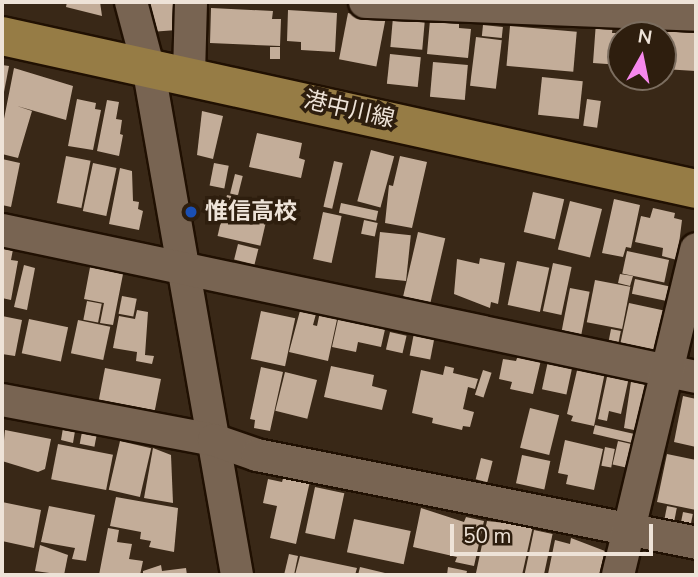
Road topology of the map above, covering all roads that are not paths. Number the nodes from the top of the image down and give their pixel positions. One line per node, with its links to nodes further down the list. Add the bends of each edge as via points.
1 (131, 2): 6 (street)
2 (191, 2): 7 (street)
3 (365, 2): 4 (street)
4 (696, 15)
5 (2, 36): 6 (main road, 港中川線)
6 (148, 66): 7 (main road, 港中川線); 11 (street)
7 (189, 74): 8 (main road, 港中川線)
8 (696, 189)
9 (2, 230): 11 (street)
10 (696, 249): 12 (street)
11 (184, 266): 12 (street); 14 (street)
12 (683, 374): 15 (street)
13 (2, 400): 14 (street)
14 (214, 440): 15 (street, via 257,455); 17 (street)
15 (629, 530): 16 (street); 18 (street)
16 (696, 543)
17 (237, 575)
18 (618, 575)

